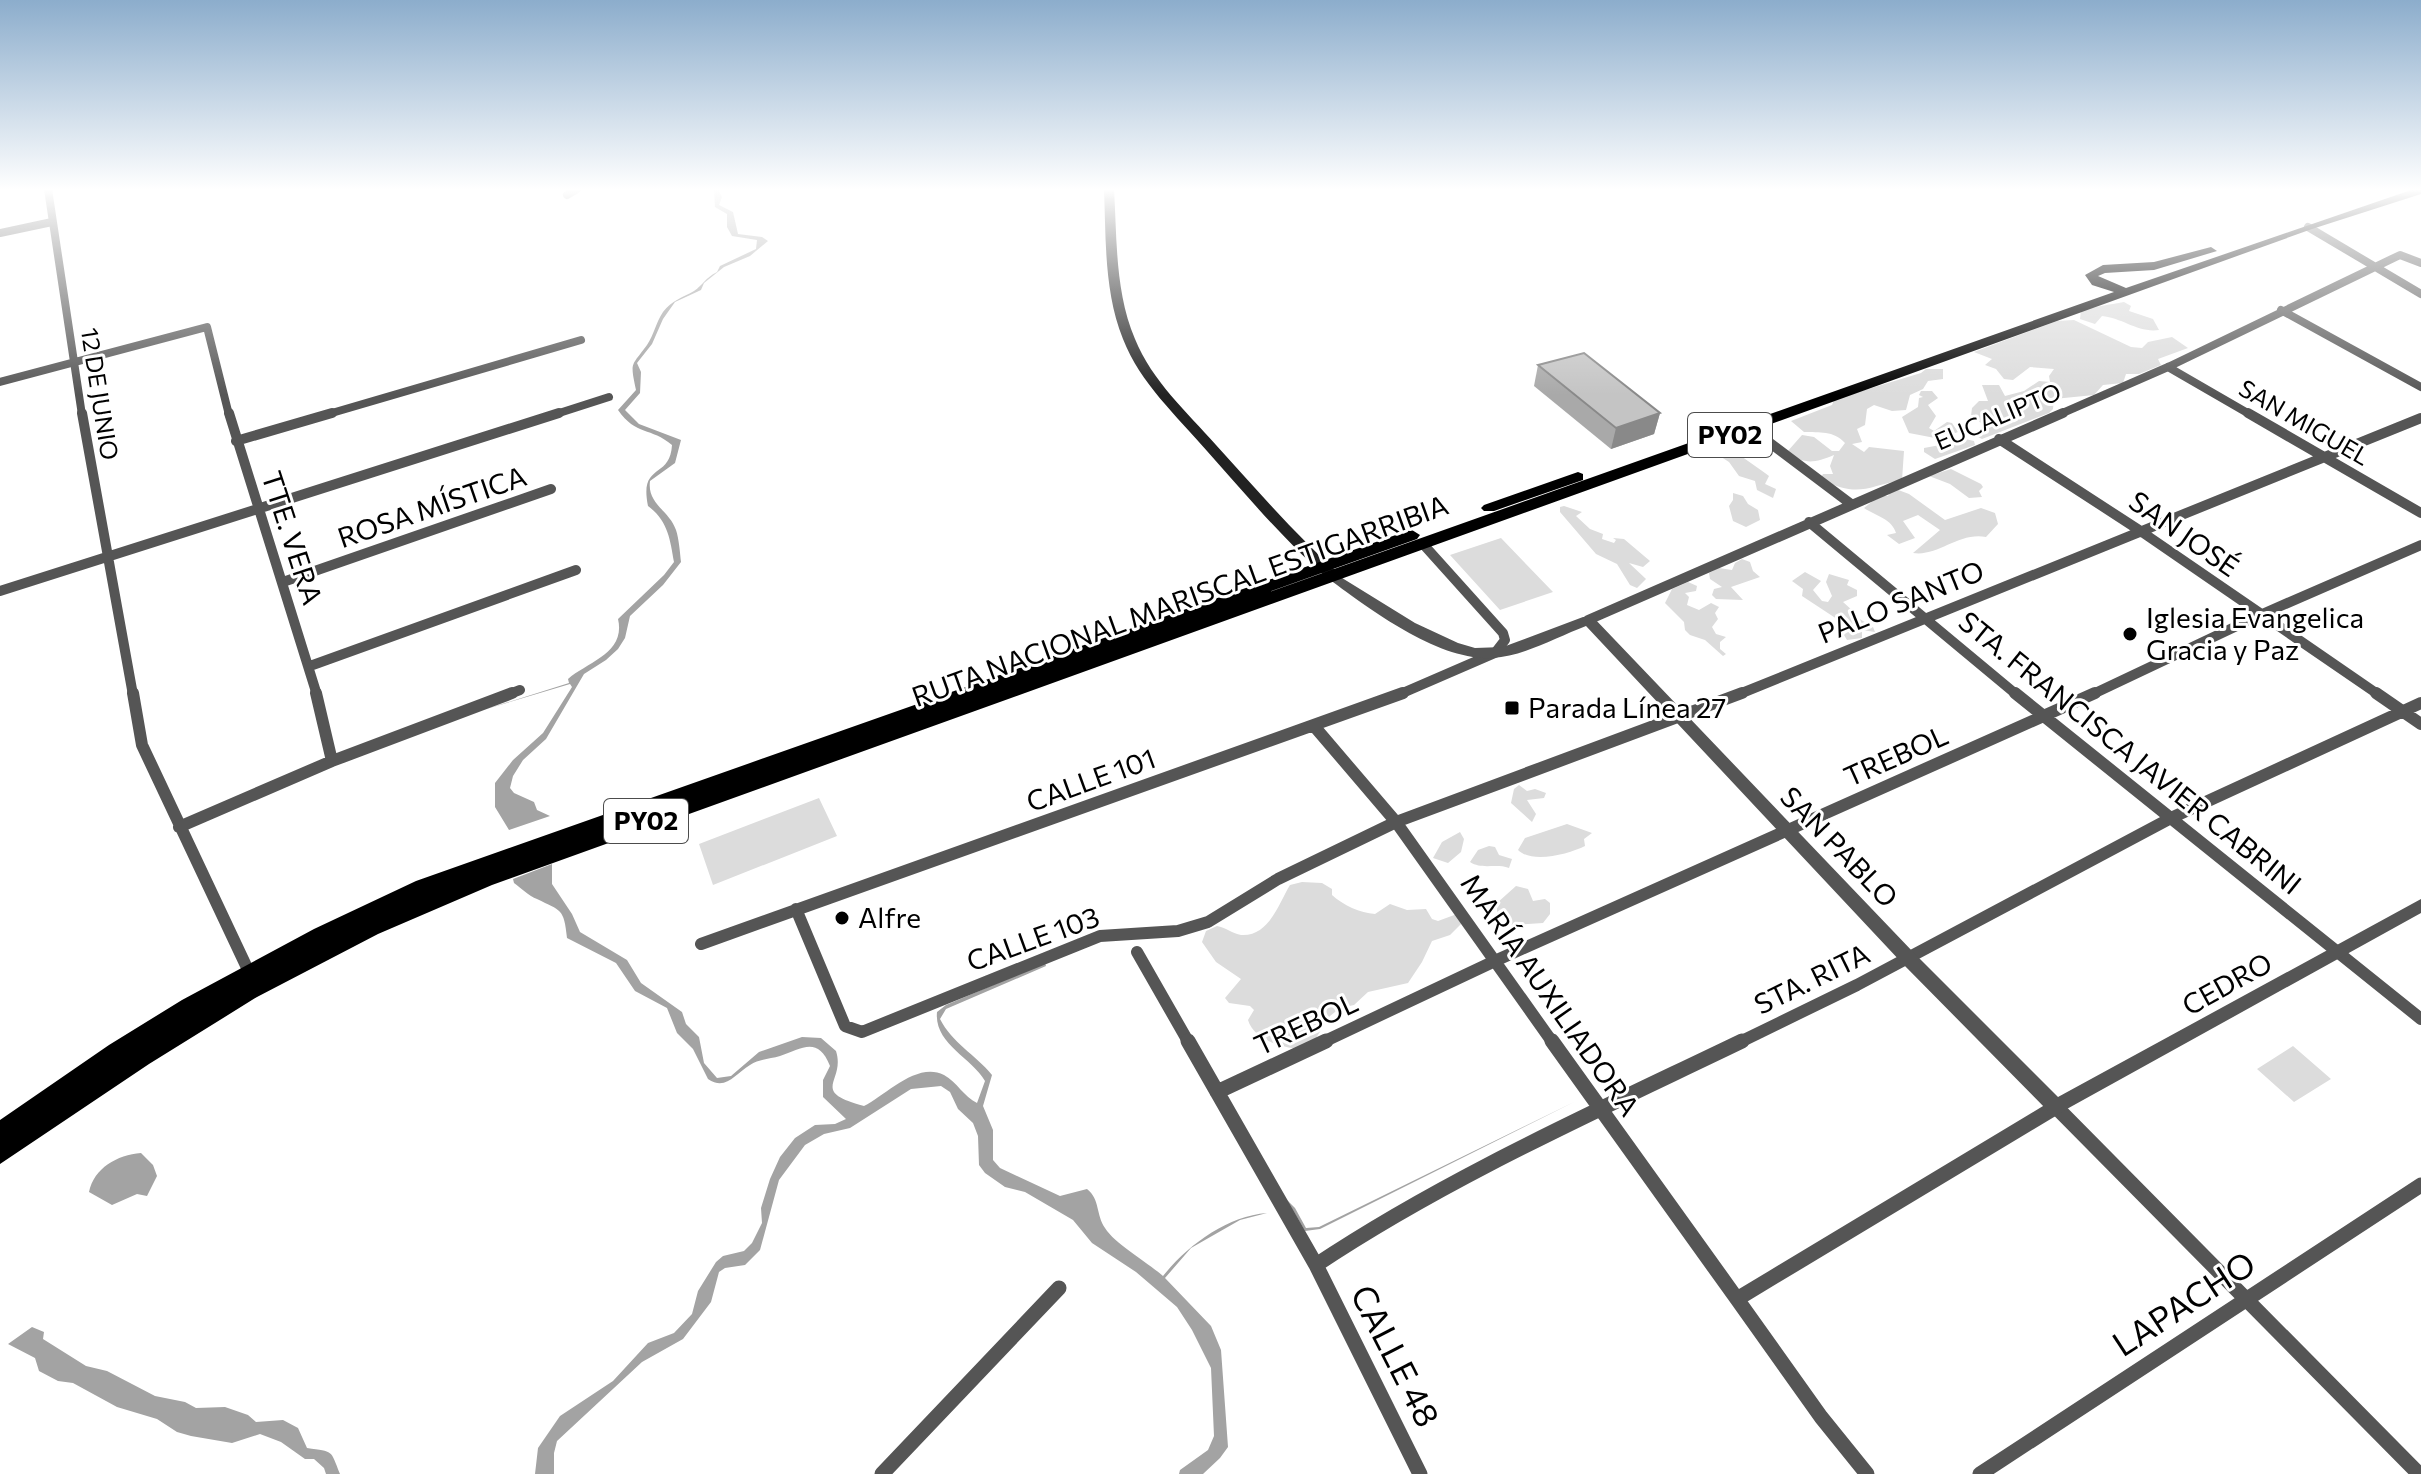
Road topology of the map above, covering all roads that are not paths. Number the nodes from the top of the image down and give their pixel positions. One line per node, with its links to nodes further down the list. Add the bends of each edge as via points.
1 (57, 258): 14 (street, 12 DE JUNIO)
2 (1114, 258): 34 (main road, via 1117,298 1139,359 1270,515)
3 (2186, 258): 9 (highway, via 2091,275)
4 (2196, 258): 9 (highway, RUTA NACIONAL MARISCAL ESTIGARRIBIA / PY02)
5 (2222, 258): 10 (highway, RUTA NACIONAL MARISCAL ESTIGARRIBIA / PY02)
6 (2362, 258): 8 (street)
7 (2394, 258): 8 (street, EUCALIPTO)
8 (2376, 266): 11 (street); 12 (street, EUCALIPTO)
9 (2109, 288): 10 (highway); 34 (highway, RUTA NACIONAL MARISCAL ESTIGARRIBIA / PY02)
10 (2126, 292): 20 (highway, RUTA NACIONAL MARISCAL ESTIGARRIBIA / PY02)
11 (2421, 294)
12 (2281, 310): 15 (street, EUCALIPTO); 17 (street)
13 (581, 340): 22 (street)
14 (73, 363): 16 (street); 22 (street, TTE. VERA, via 208,329); 32 (street, 12 DE JUNIO)
15 (2168, 367): 21 (street, EUCALIPTO); 23 (street, SAN MIGUEL)
16 (0, 382)
17 (2421, 387)
18 (609, 397): 26 (street)
19 (2421, 418): 23 (street, PALO SANTO)
20 (1750, 428): 25 (street); 30 (highway, RUTA NACIONAL MARISCAL ESTIGARRIBIA / PY02)
21 (1999, 439): 25 (street, EUCALIPTO); 29 (street, SAN JOSÉ)
22 (236, 441): 26 (street, TTE. VERA)
23 (2323, 456): 27 (street, SAN MIGUEL); 29 (street, PALO SANTO)
24 (551, 489): 35 (street, ROSA MÍSTICA)
25 (1851, 504): 28 (street, EUCALIPTO)
26 (261, 508): 32 (street); 35 (street, TTE. VERA)
27 (2421, 513)
28 (1809, 522): 38 (street, STA. FRANCISCA JAVIER CABRINI); 39 (street, EUCALIPTO)
29 (2139, 530): 37 (street, SAN JOSÉ); 38 (street, PALO SANTO)
30 (1423, 544): 34 (highway, RUTA NACIONAL MARISCAL ESTIGARRIBIA / PY02); 40 (street, via 1503,633 1505,640)
31 (2421, 545): 37 (street, TREBOL)
32 (106, 557): 36 (street); 52 (street, 12 DE JUNIO, via 142,745)
33 (576, 570): 41 (street)
34 (1328, 572): 40 (street, via 1388,616 1461,648); 61 (highway, RUTA NACIONAL MARISCAL ESTIGARRIBIA / PY02, via 423,887); 67 (highway, RUTA NACIONAL MARISCAL ESTIGARRIBIA / PY02, via 432,900 218,1009)
35 (283, 582): 41 (street, TTE. VERA)
36 (0, 591)
37 (2260, 615): 44 (street, SAN JOSÉ); 45 (street, TREBOL)
38 (1925, 618): 45 (street, STA. FRANCISCA JAVIER CABRINI); 46 (street, PALO SANTO)
39 (1588, 620): 40 (street); 46 (street, SAN PABLO)
40 (1495, 653): 48 (street, CALLE 101)
41 (310, 666): 49 (street, TTE. VERA)
42 (520, 690): 49 (street)
43 (2421, 703): 44 (street, STA. RITA)
44 (2403, 712): 47 (street, SAN JOSÉ); 50 (street, STA. RITA)
45 (2044, 717): 50 (street, STA. FRANCISCA JAVIER CABRINI); 53 (street, TREBOL)
46 (1680, 718): 51 (street, PALO SANTO); 53 (street, SAN PABLO)
47 (2421, 724)
48 (1314, 726): 51 (street, MARÍA AUXILIADORA); 55 (street, CALLE 101)
49 (332, 761): 52 (street)
50 (2171, 818): 58 (street, STA. FRANCISCA JAVIER CABRINI); 59 (street, STA. RITA)
51 (1396, 822): 55 (street, CALLE 103, via 1278,879 1208,922 1178,931 1100,936 862,1032 845,1026); 60 (street, MARÍA AUXILIADORA)
52 (179, 827): 61 (street, 12 DE JUNIO)
53 (1787, 830): 59 (street, SAN PABLO); 60 (street, TREBOL)
54 (2421, 905): 58 (street, CEDRO)
55 (796, 909): 56 (street, CALLE 101)
56 (701, 944)
57 (1137, 952): 63 (street, CALLE 48)
58 (2338, 953): 62 (street, STA. FRANCISCA JAVIER CABRINI); 64 (street, CEDRO)
59 (1908, 958): 64 (street, SAN PABLO); 65 (street, STA. RITA)
60 (1497, 960): 63 (street, TREBOL); 65 (street, MARÍA AUXILIADORA)
61 (249, 972): 66 (highway, RUTA NACIONAL MARISCAL ESTIGARRIBIA / PY02, via 154,1028)
62 (2421, 1019)
63 (1217, 1092): 69 (street, CALLE 48)
64 (2056, 1107): 71 (street); 72 (street)
65 (1599, 1110): 69 (street, STA. RITA, via 1374,1226); 71 (street, MARÍA AUXILIADORA)
66 (0, 1133)
67 (0, 1153)
68 (2421, 1185): 72 (street, LAPACHO)
69 (1316, 1265): 74 (street, CALLE 48)
70 (1059, 1288): 73 (street)
71 (1737, 1299): 75 (street, MARÍA AUXILIADORA)
72 (2246, 1299): 76 (street, LAPACHO); 77 (street)
73 (882, 1474)
74 (1420, 1474)
75 (1867, 1474)
76 (1980, 1474)
77 (2419, 1474)

